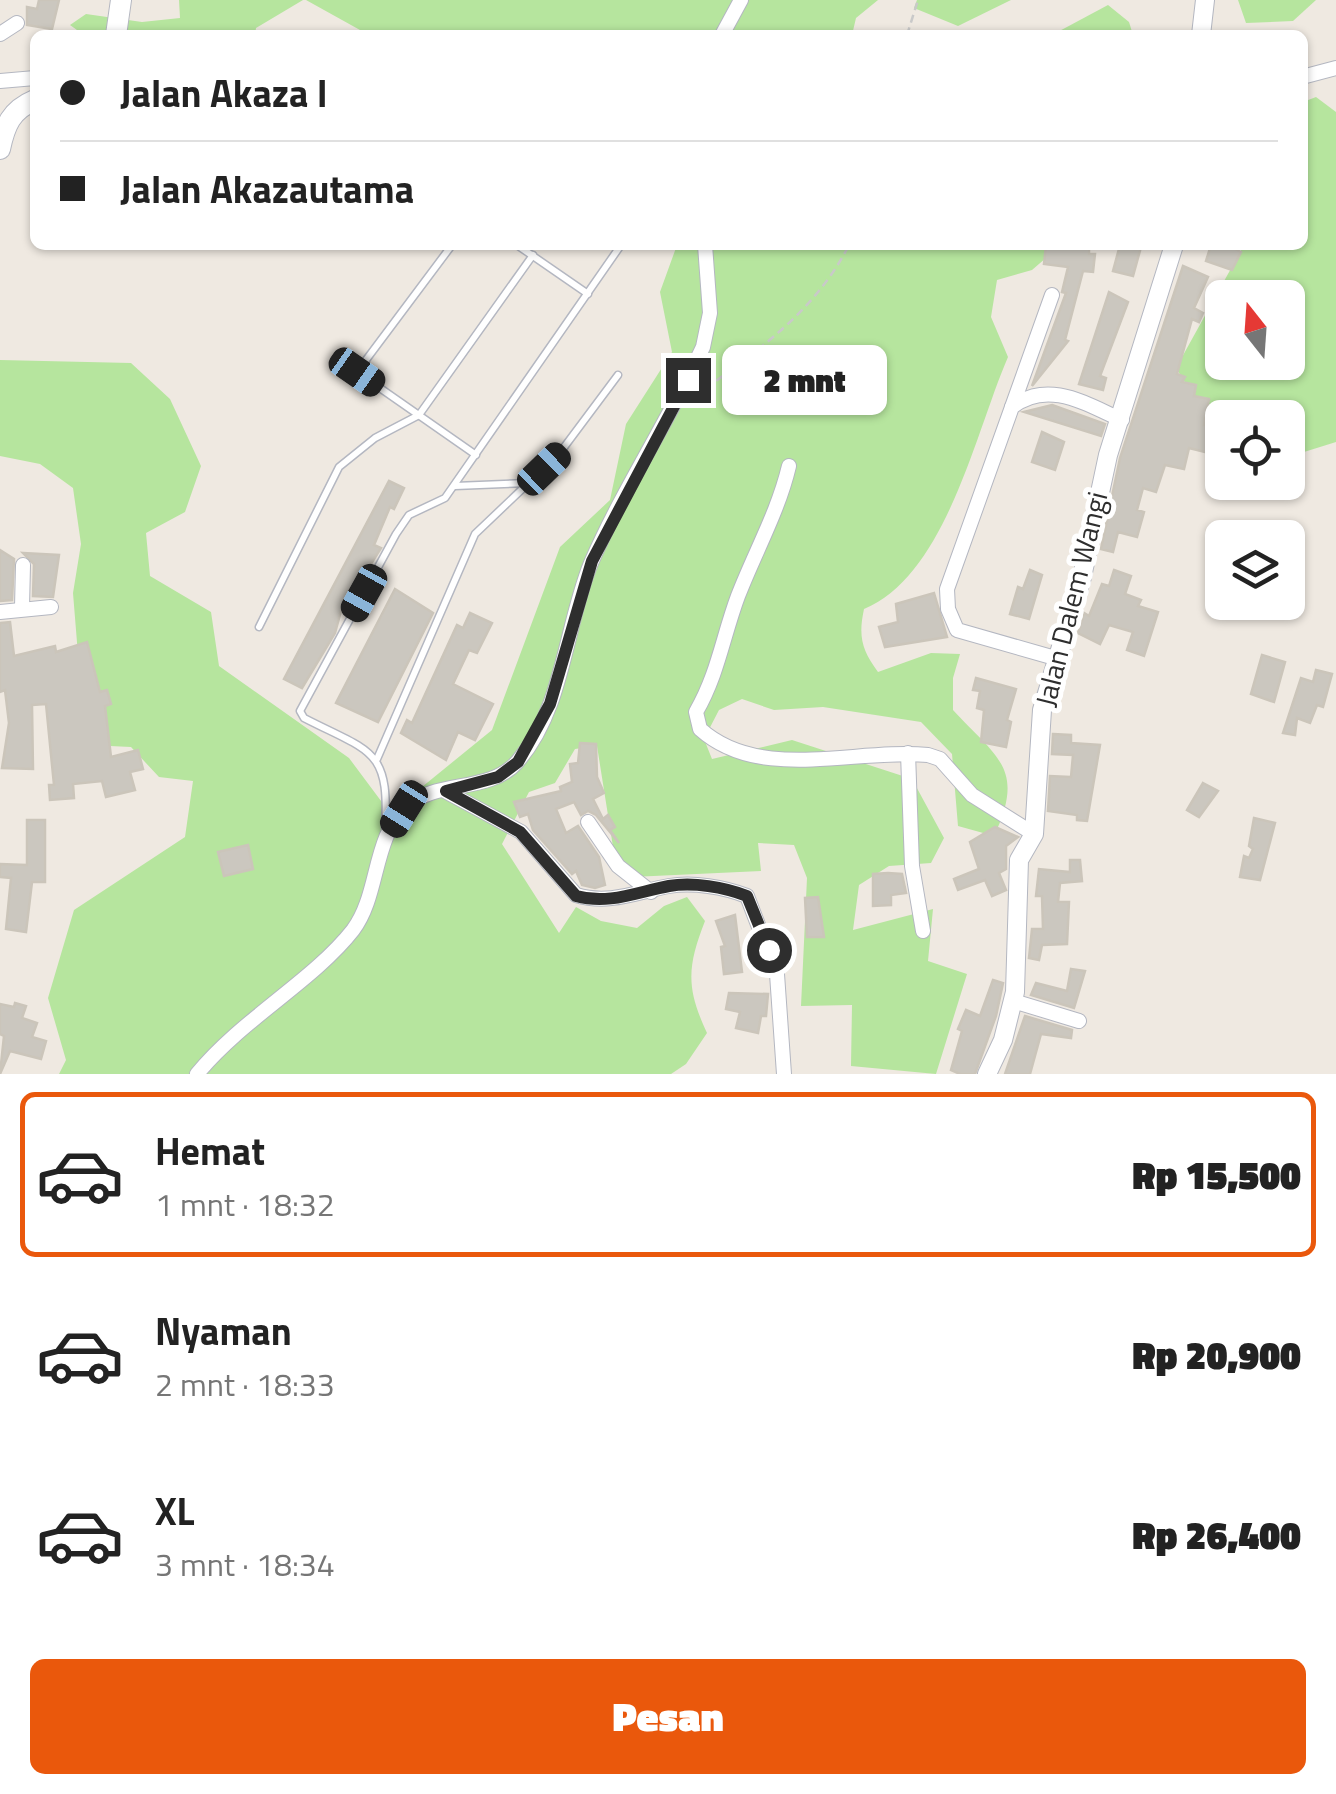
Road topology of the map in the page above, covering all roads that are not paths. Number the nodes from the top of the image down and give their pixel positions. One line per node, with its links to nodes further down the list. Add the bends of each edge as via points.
1 (122, 0): 5 (main road)
2 (741, 0): 6 (street)
3 (1204, 0): 7 (street)
4 (17, 24): 8 (street)
5 (117, 30)
6 (725, 30)
7 (1201, 30)
8 (0, 34)
9 (1336, 68): 10 (street)
10 (1308, 75)
11 (30, 78): 12 (street)
12 (0, 81)
13 (30, 102): 14 (main road, via 5,126)
14 (0, 149)
15 (448, 250): 25 (lane, via 357,372)
16 (524, 250): 20 (lane)
17 (618, 250): 21 (lane)
18 (705, 250): 39 (street, via 710,313 703,347 592,561 550,704 518,762 498,777)
19 (1173, 250): 26 (street, Jalan Dalem Wangi)
20 (533, 256): 21 (lane); 25 (lane)
21 (588, 294): 27 (lane)
22 (1052, 295): 24 (street)
23 (618, 375): 29 (lane)
24 (1012, 408): 26 (street, via 1033,396 1056,394); 36 (street, via 948,589 948,609 957,630)
25 (419, 416): 27 (lane); 35 (lane, via 375,438 339,467)
26 (1122, 420): 36 (street, Jalan Dalem Wangi)
27 (476, 455): 30 (lane)
28 (789, 466): 37 (street, via 695,722 734,753)
29 (528, 484): 30 (lane); 38 (lane, via 476,534)
30 (454, 486): 38 (lane, via 445,498 410,515 396,534 300,710)
31 (24, 565): 32 (street)
32 (22, 607): 33 (street); 34 (street)
33 (51, 607)
34 (0, 612)
35 (259, 627)
36 (1055, 658): 41 (street, Jalan Dalem Wangi, via 1042,710)
37 (908, 753): 41 (street, via 940,759 972,795); 44 (street, via 912,866)
38 (376, 759): 42 (lane, via 386,777)
39 (446, 791): 42 (street, via 416,799); 43 (street, via 520,832 576,896 610,900)
40 (588, 822): 43 (street, via 618,866)
41 (1034, 834): 45 (street, Jalan Dalem Wangi, via 1019,860)
42 (385, 839): 47 (street, via 356,925)
43 (650, 892): 48 (street, via 675,885 747,896 777,974)
44 (924, 931)
45 (1013, 1001): 46 (street); 49 (street, Jalan Dalem Wangi)
46 (1079, 1022)
47 (197, 1074)
48 (784, 1074)
49 (987, 1074)

